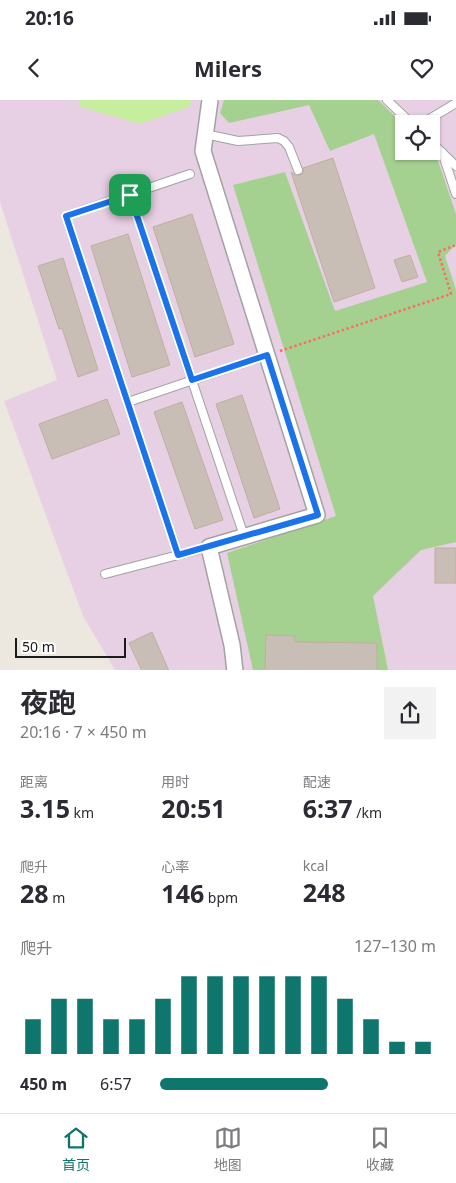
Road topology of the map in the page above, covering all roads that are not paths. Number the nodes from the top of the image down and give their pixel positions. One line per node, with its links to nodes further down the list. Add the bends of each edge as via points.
1 (210, 100): 6 (street)
2 (387, 100): 4 (lane)
3 (456, 103): 5 (lane)
4 (403, 115)
5 (436, 115)
6 (205, 134): 9 (lane, via 238,141 278,138 288,147); 13 (street, via 203,151)
7 (442, 152): 8 (lane); 11 (lane)
8 (456, 166)
9 (298, 170)
10 (190, 174): 12 (lane)
11 (456, 194)
12 (130, 195): 14 (lane); 15 (lane, via 66,216)
13 (267, 355): 14 (lane); 16 (street, via 318,515)
14 (192, 380): 15 (lane); 16 (lane)
15 (128, 402): 18 (lane)
16 (244, 536): 17 (street)
17 (209, 546): 18 (lane); 20 (street)
18 (178, 555): 19 (lane)
19 (105, 574)
20 (235, 670)

